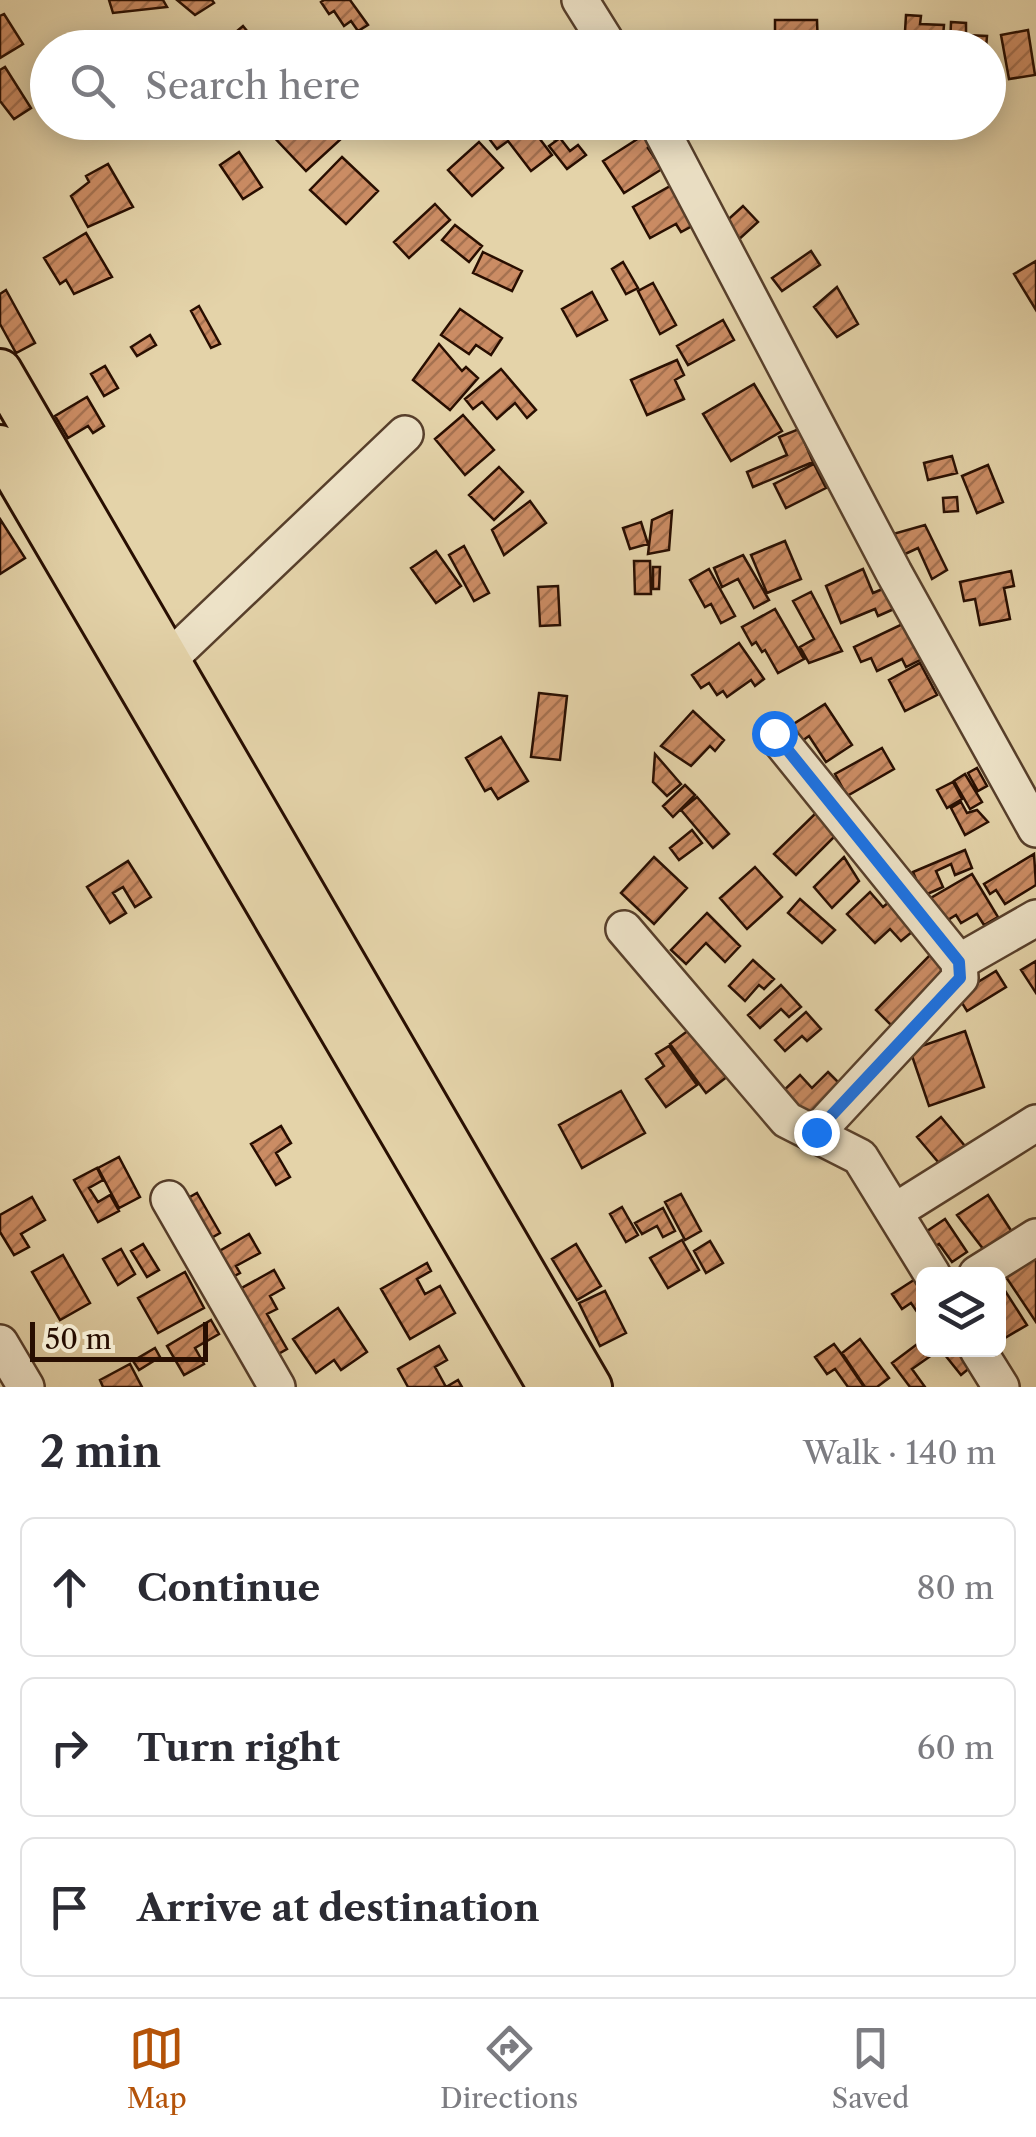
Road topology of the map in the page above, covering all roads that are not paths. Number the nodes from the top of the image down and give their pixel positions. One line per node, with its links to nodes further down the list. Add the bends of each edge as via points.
1 (580, 0): 2 (street)
2 (599, 30)
3 (666, 140): 9 (street)
4 (0, 371): 7 (main road)
5 (405, 434): 7 (street)
6 (0, 446): 24 (main road)
7 (168, 660): 25 (main road)
8 (774, 733): 12 (street)
9 (1036, 829)
10 (1036, 918): 12 (street)
11 (624, 929): 14 (street, via 787,1120)
12 (959, 962): 14 (street, via 960,978)
13 (1036, 1123): 16 (street)
14 (816, 1132): 16 (street, via 860,1157)
15 (169, 1199): 23 (street)
16 (894, 1212): 18 (street)
17 (1036, 1237): 19 (street)
18 (928, 1267)
19 (988, 1267)
20 (0, 1343): 22 (street)
21 (982, 1357): 26 (street)
22 (26, 1387)
23 (277, 1387)
24 (550, 1387)
25 (590, 1387)
26 (1001, 1387)

